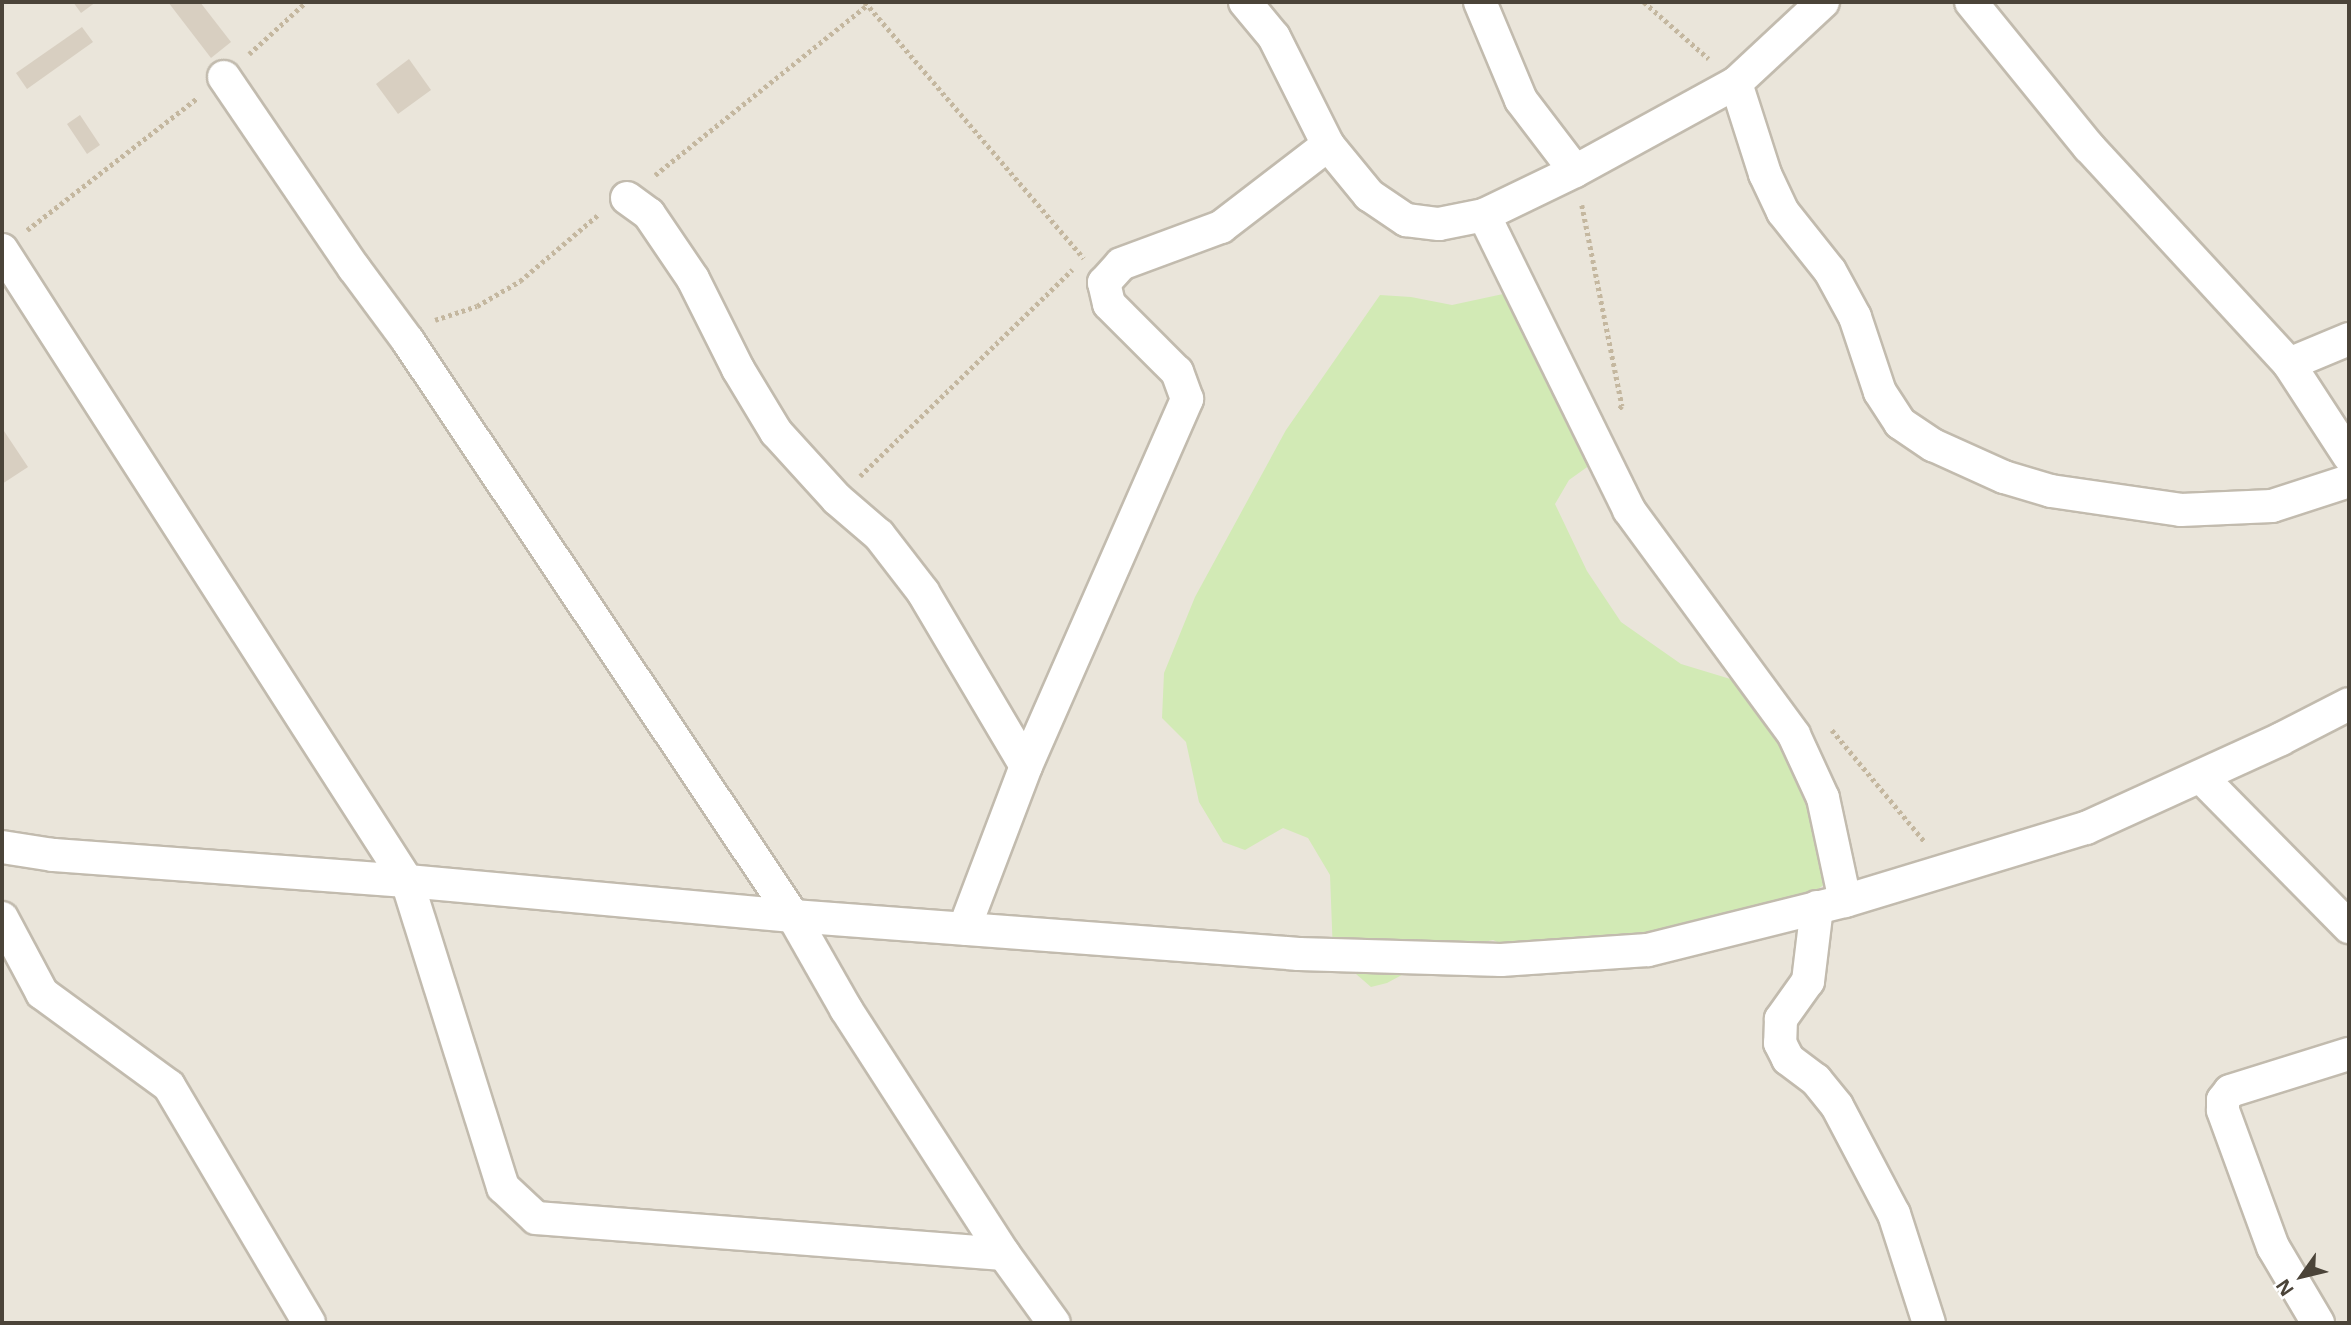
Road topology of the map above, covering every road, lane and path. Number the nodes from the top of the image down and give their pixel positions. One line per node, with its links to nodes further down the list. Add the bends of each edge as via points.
1 (306, 2): 8 (path)
2 (864, 2): 15 (path)
3 (1245, 2): 10 (street, via 1274,37)
4 (1480, 2): 11 (street, via 1521,100)
5 (1644, 2): 9 (path)
6 (1823, 2): 9 (street)
7 (1971, 2): 18 (street, via 2089,148)
8 (223, 77): 14 (path); 29 (street, via 408,341)
9 (1736, 83): 11 (street); 21 (street, via 1765,174 1783,212 1830,271 1856,317 1880,392 1900,423 1933,445 2004,477 2051,491 2181,510 2272,506)
10 (1328, 145): 13 (street, via 1369,195 1405,220 1439,225); 16 (street, via 1222,228 1121,264)
11 (1575, 171): 13 (street); 19 (path, via 1622,406)
12 (627, 198): 22 (street, via 649,214 693,279 776,432)
13 (1484, 215): 19 (street)
14 (2, 250): 27 (street)
15 (1084, 258): 16 (path); 22 (path)
16 (1104, 283): 24 (street, via 1110,304 1177,372 1186,399)
17 (2349, 339): 18 (street)
18 (2289, 364): 20 (street)
19 (1593, 441): 28 (street, via 1629,510 1794,735 1823,798)
20 (2349, 456)
21 (2349, 481)
22 (837, 499): 24 (street, via 879,535 923,592)
23 (2349, 704): 25 (street)
24 (1026, 766): 32 (street)
25 (2201, 777): 28 (street, via 2087,828); 31 (street)
26 (2, 847): 27 (street, via 53,855)
27 (407, 881): 29 (street); 34 (street, via 503,1187 536,1218)
28 (1831, 904): 32 (street, via 1648,950 1501,960 1299,954); 37 (street, via 1808,981 1781,1019 1780,1042 1788,1059 1816,1080 1837,1106 1894,1214)
29 (793, 916): 32 (street); 34 (street, via 846,1009)
30 (2, 918): 35 (street, via 42,993 169,1086)
31 (2349, 926)
32 (964, 929)
33 (2349, 1054): 38 (street, via 2230,1091 2223,1100 2273,1247)
34 (1004, 1254): 36 (street)
35 (310, 1323)
36 (1054, 1323)
37 (1929, 1323)
38 (2318, 1323)

